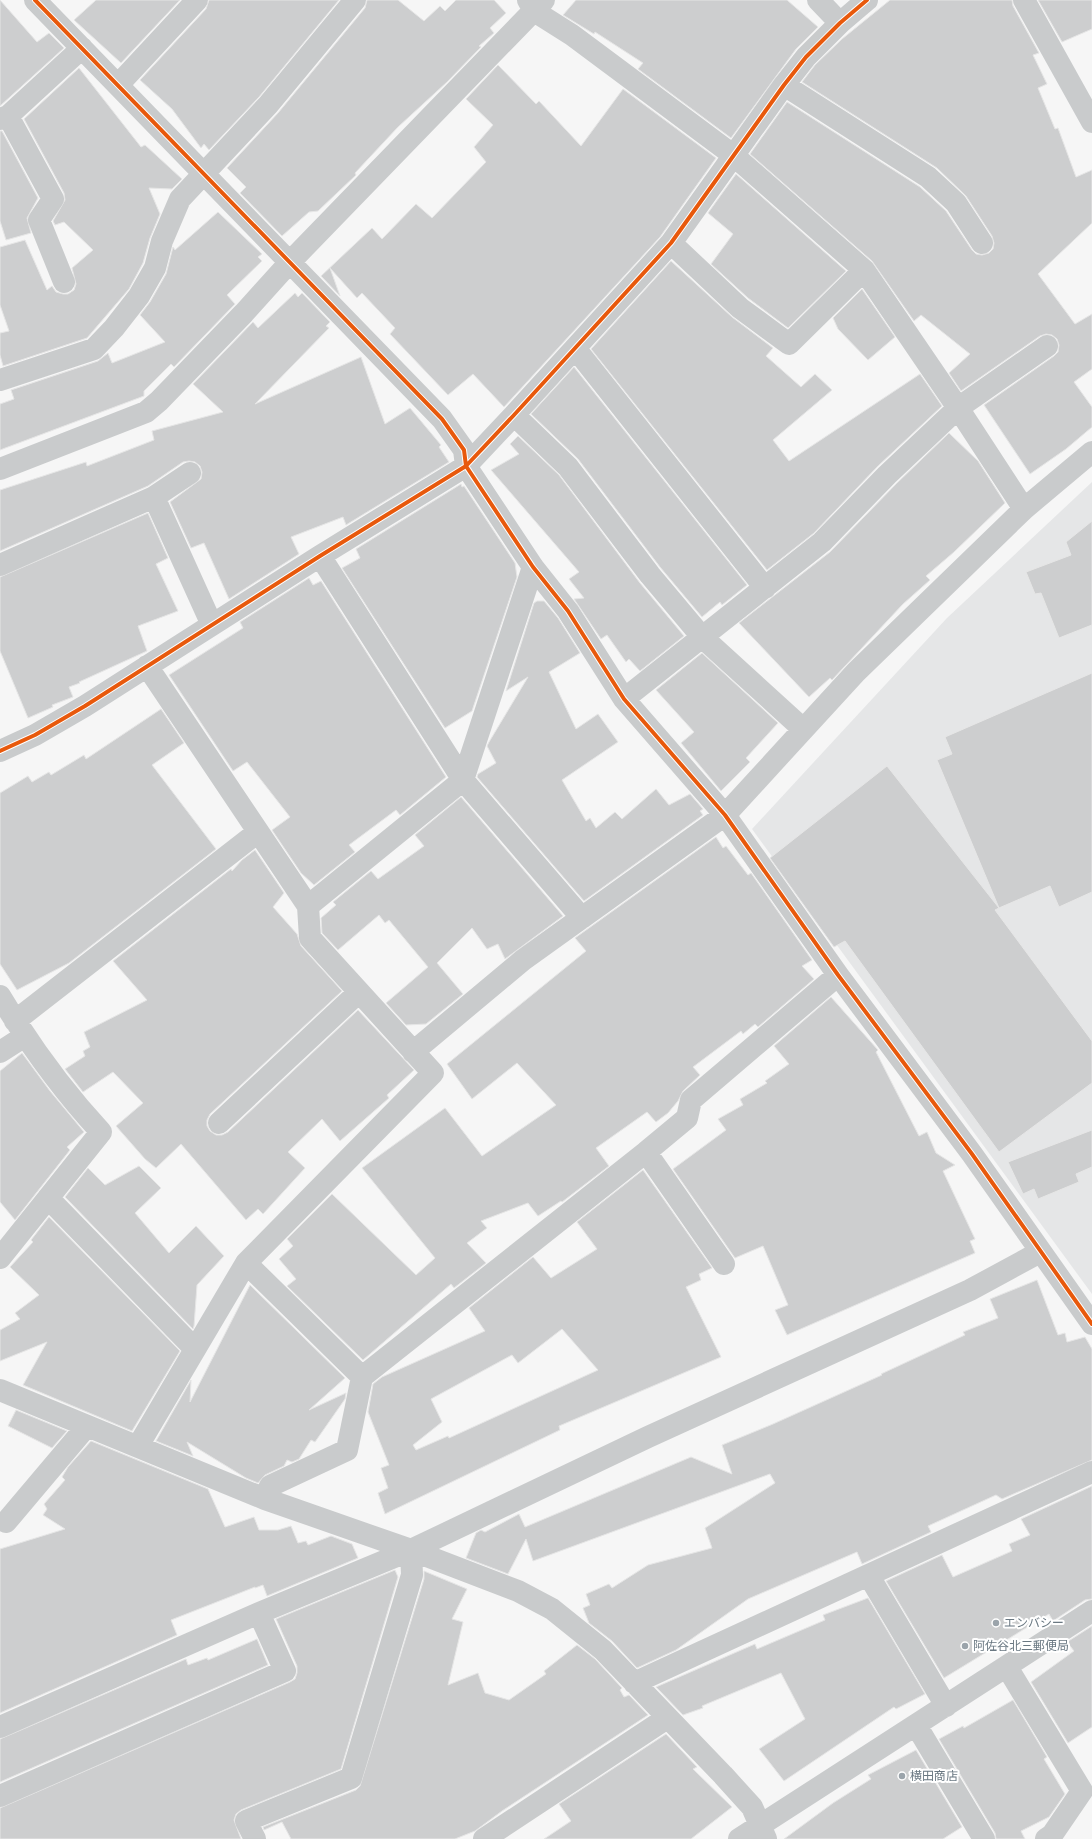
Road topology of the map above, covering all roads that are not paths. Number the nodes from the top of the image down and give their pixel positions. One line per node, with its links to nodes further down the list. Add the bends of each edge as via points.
1 (35, 0): 9 (street)
2 (197, 0): 10 (street)
3 (355, 0): 15 (street, via 268,105)
4 (818, 0): 8 (street)
5 (867, 0): 8 (street)
6 (1024, 0): 13 (street)
7 (536, 4): 14 (street, via 572,35); 18 (street)
8 (840, 23): 11 (street, via 806,57)
9 (82, 48): 10 (street); 12 (street)
10 (118, 85): 15 (street)
11 (784, 85): 14 (street); 17 (street, via 928,177 956,203)
12 (4, 118): 20 (street, via 53,199 40,220)
13 (1092, 122)
14 (733, 155): 16 (street); 19 (street)
15 (203, 174): 18 (street); 23 (street, via 180,199 162,241 155,268 139,296 94,350)
16 (671, 242): 19 (street, via 740,308 790,344); 22 (street)
17 (982, 243)
18 (290, 262): 27 (street, via 442,419 464,450); 28 (street, via 244,313 146,412)
19 (864, 270): 24 (street)
20 (64, 282)
21 (1048, 346): 24 (street)
22 (576, 348): 25 (street); 35 (street)
23 (0, 380)
24 (958, 408): 31 (street); 35 (street, via 887,475 822,542)
25 (514, 415): 27 (street); 37 (street, via 568,467 650,576)
26 (1092, 452): 31 (street)
27 (466, 466): 32 (street); 34 (street)
28 (0, 468)
29 (190, 473): 30 (street)
30 (154, 497): 33 (street); 36 (street)
31 (1024, 509): 40 (street, via 856,672)
32 (320, 556): 36 (street); 42 (street)
33 (0, 565)
34 (533, 567): 39 (street, via 568,611); 42 (street)
35 (766, 588): 37 (street)
36 (212, 625): 38 (street)
37 (702, 637): 39 (street); 40 (street)
38 (147, 666): 41 (street, via 85,706); 44 (street)
39 (624, 699): 43 (street)
40 (803, 729): 43 (street)
41 (0, 752)
42 (463, 780): 45 (street); 46 (street)
43 (725, 815): 46 (street); 47 (street)
44 (258, 832): 45 (street); 50 (street)
45 (308, 906): 48 (street, via 310,938)
46 (582, 918): 52 (street, via 523,960)
47 (838, 975): 54 (street, via 691,1100 687,1118); 56 (street, via 972,1154)
48 (359, 992): 52 (street); 53 (street)
49 (0, 996): 50 (street)
50 (20, 1029): 51 (street); 55 (street, via 101,1132)
51 (0, 1052)
52 (413, 1052): 58 (street, via 433,1073)
53 (218, 1123)
54 (646, 1152): 59 (street); 62 (street)
55 (48, 1198): 57 (street); 61 (street)
56 (1040, 1252): 60 (street); 69 (street, via 970,1290)
57 (0, 1258)
58 (246, 1263): 61 (street); 62 (street)
59 (724, 1264)
60 (1092, 1324)
61 (195, 1350): 65 (street)
62 (362, 1377): 67 (street, via 346,1450 270,1486)
63 (0, 1390): 64 (street)
64 (87, 1426): 65 (street); 68 (street)
65 (138, 1446): 67 (street)
66 (1092, 1472): 70 (street)
67 (265, 1499): 69 (street)
68 (6, 1522)
69 (411, 1550): 72 (street); 74 (street, via 518,1591 552,1608 603,1650); 82 (street, via 412,1575 351,1778 246,1821)
70 (869, 1576): 74 (street); 75 (street)
71 (1092, 1611): 73 (street)
72 (259, 1613): 78 (street); 79 (street, via 285,1671)
73 (1006, 1667): 75 (street); 81 (street, via 1082,1791)
74 (634, 1683): 76 (street)
75 (946, 1706): 77 (street)
76 (667, 1718): 80 (street, via 752,1807); 83 (street)
77 (916, 1725): 80 (street); 85 (street)
78 (0, 1727)
79 (0, 1796)
80 (763, 1833): 84 (street)
81 (1051, 1838)
82 (255, 1839)
83 (484, 1839)
84 (739, 1839)
85 (984, 1839)

